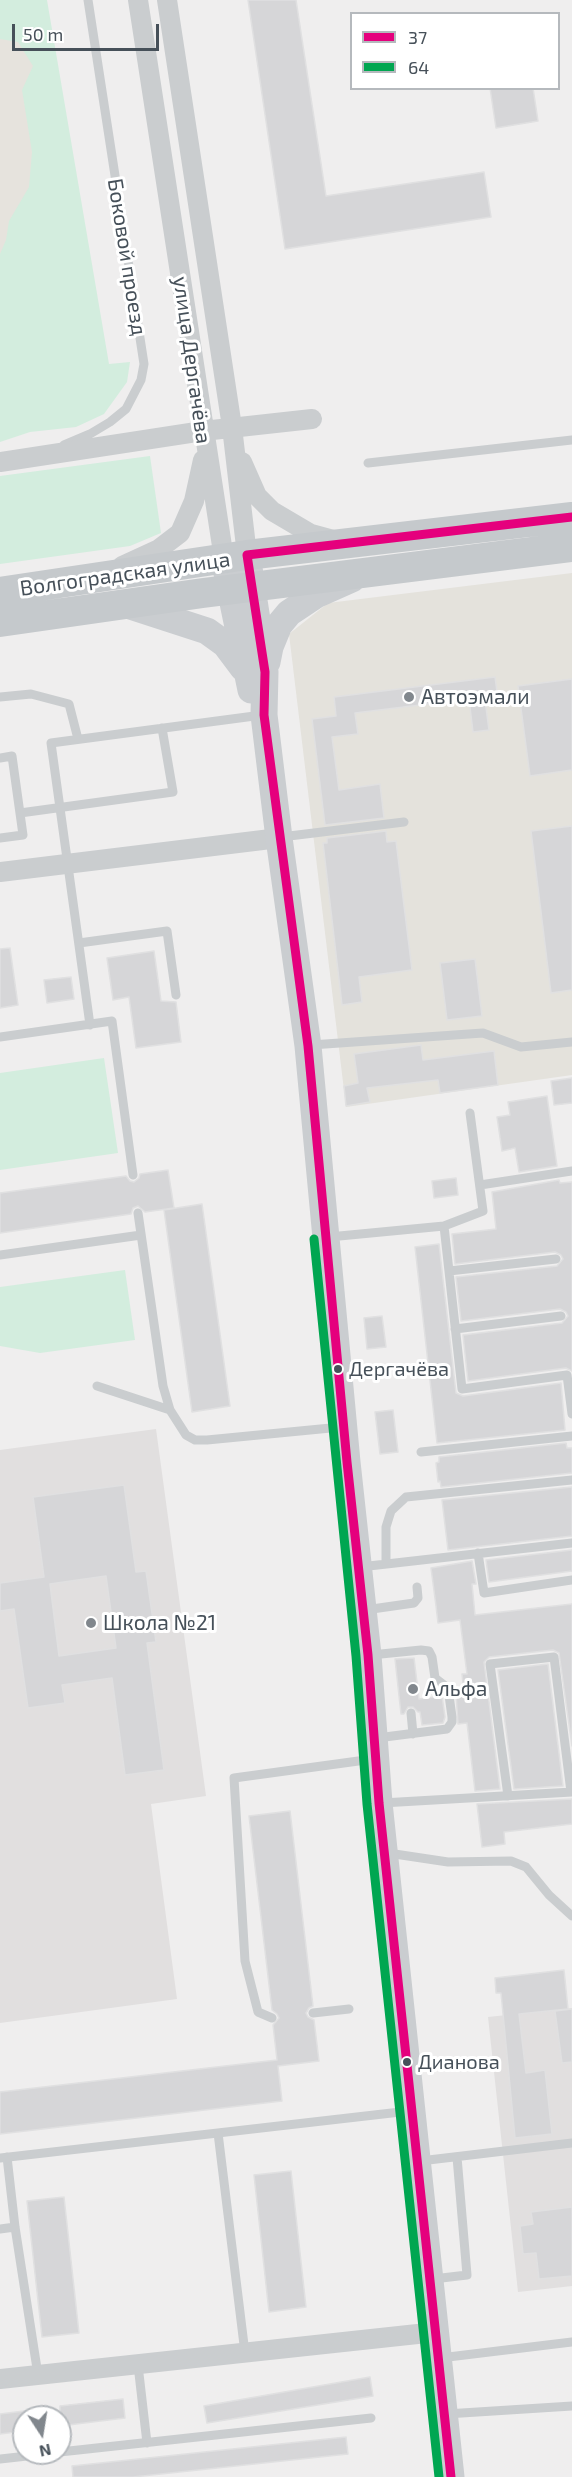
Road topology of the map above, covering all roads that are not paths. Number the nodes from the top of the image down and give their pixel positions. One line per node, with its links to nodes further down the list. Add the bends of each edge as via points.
1 (87, 0): 8 (lane, Боковой проезд, via 144,364 141,380 126,409 90,434)
2 (138, 0): 6 (street, улица Дергачёва)
3 (167, 0): 5 (street, улица Дергачёва)
4 (312, 419): 5 (street)
5 (233, 435): 6 (street); 12 (street, via 257,496 272,511 311,534); 14 (street, улица Дергачёва)
6 (204, 440): 8 (street); 14 (street, улица Дергачёва); 16 (street, via 194,501 180,533 159,549)
7 (572, 441): 10 (lane)
8 (36, 457): 9 (street)
9 (0, 462)
10 (369, 463)
11 (572, 517): 12 (main road, Волгоградская улица)
12 (369, 543): 14 (main road, Волгоградская улица)
13 (572, 547): 15 (main road, Волгоградская улица)
14 (236, 557): 16 (main road, Волгоградская улица); 17 (street, улица Дергачёва)
15 (365, 573): 17 (main road, Волгоградская улица); 21 (street, via 316,595 289,613 279,625)
16 (95, 578): 18 (main road, Волгоградская улица)
17 (242, 589): 19 (main road, Волгоградская улица); 21 (street, улица Дергачёва)
18 (0, 592)
19 (127, 605): 20 (main road, Волгоградская улица); 21 (street, via 207,631)
20 (0, 622)
21 (256, 674): 23 (street, улица Дергачёва)
22 (0, 697): 25 (lane, via 31,694 69,704)
23 (264, 715): 24 (lane); 31 (street, улица Дергачёва)
24 (162, 728): 25 (lane); 27 (lane, via 173,792)
25 (78, 739): 27 (lane, via 51,743)
26 (0, 758): 28 (lane, via 12,756)
27 (60, 808): 28 (lane); 32 (lane)
28 (20, 813): 30 (lane, via 23,835)
29 (404, 822): 31 (lane)
30 (0, 838)
31 (279, 838): 32 (street); 39 (street, улица Дергачёва)
32 (68, 864): 33 (street); 34 (lane)
33 (0, 872)
34 (79, 944): 35 (lane, via 167,931); 36 (lane)
35 (176, 995)
36 (90, 1025): 37 (lane); 42 (lane, via 112,1022)
37 (0, 1037)
38 (572, 1042): 39 (lane, via 520,1047 483,1033)
39 (308, 1046): 47 (street, улица Дергачёва)
40 (470, 1113): 43 (lane)
41 (572, 1171): 43 (lane)
42 (133, 1175)
43 (480, 1185): 45 (lane, via 483,1211)
44 (138, 1213): 46 (lane)
45 (444, 1226): 47 (lane); 50 (lane)
46 (141, 1235): 48 (lane); 54 (lane)
47 (326, 1238): 56 (street, улица Дергачёва)
48 (0, 1255)
49 (556, 1259): 50 (lane)
50 (449, 1271): 52 (lane)
51 (561, 1316): 52 (lane)
52 (454, 1329): 55 (lane, via 462,1389 567,1375)
53 (97, 1386): 54 (lane)
54 (170, 1410): 56 (lane, via 186,1435 195,1440)
55 (572, 1414)
56 (344, 1426): 63 (street, улица Дергачёва)
57 (572, 1436): 58 (lane)
58 (421, 1452)
59 (572, 1480): 62 (lane, via 405,1497 391,1511 386,1527)
60 (572, 1543): 61 (lane)
61 (478, 1554): 62 (lane); 64 (lane, via 484,1593)
62 (386, 1564): 63 (lane)
63 (359, 1567): 66 (street, улица Дергачёва)
64 (572, 1580)
65 (417, 1587): 66 (lane, via 418,1598 414,1602)
66 (363, 1610): 67 (street, улица Дергачёва)
67 (368, 1655): 69 (lane, via 425,1650 431,1653 435,1678 449,1692 452,1722 447,1729); 70 (street, улица Дергачёва)
68 (411, 1713): 69 (lane)
69 (413, 1734): 70 (lane)
70 (375, 1749): 73 (street, улица Дергачёва); 78 (lane, via 234,1778 245,1961 258,2012)
71 (572, 1792): 72 (lane); 72 (lane, via 554,1657 490,1664)
72 (508, 1796): 73 (lane)
73 (380, 1803): 74 (street, улица Дергачёва)
74 (385, 1853): 75 (lane, via 448,1862 511,1861 526,1867); 79 (street, улица Дергачёва)
75 (572, 1916)
76 (349, 2009): 77 (lane)
77 (313, 2013)
78 (272, 2018)
79 (414, 2110): 80 (lane); 84 (street, улица Дергачёва)
80 (218, 2133): 82 (lane); 90 (lane)
81 (572, 2143): 83 (lane)
82 (4, 2157): 85 (lane)
83 (457, 2157): 84 (lane); 87 (lane, via 467,2275)
84 (419, 2161): 87 (street, улица Дергачёва)
85 (15, 2227): 86 (lane); 92 (lane)
86 (0, 2229)
87 (431, 2279): 89 (street, улица Дергачёва)
88 (572, 2342): 89 (lane)
89 (437, 2345): 90 (street); 95 (street, улица Дергачёва)
90 (245, 2354): 91 (street)
91 (138, 2365): 92 (street); 97 (lane)
92 (38, 2375): 93 (street)
93 (0, 2379)
94 (572, 2406): 95 (lane)
95 (444, 2414): 99 (street, улица Дергачёва)
96 (371, 2418): 97 (lane)
97 (147, 2443): 98 (lane)
98 (72, 2451)
99 (451, 2477)

